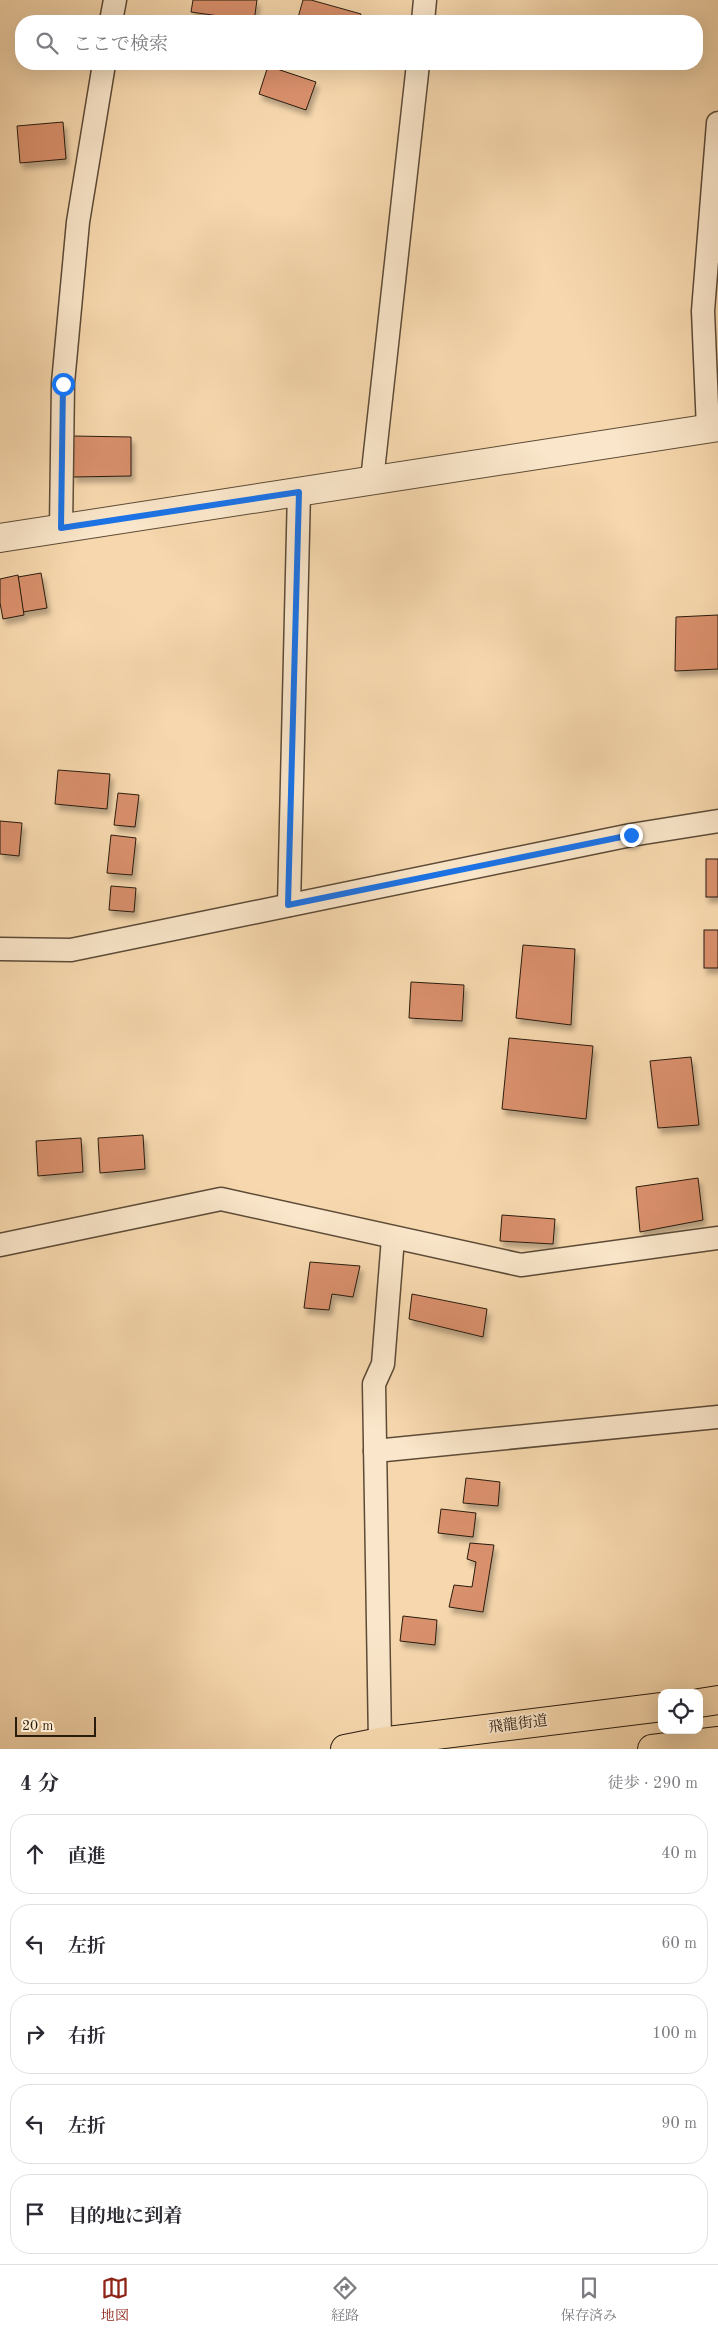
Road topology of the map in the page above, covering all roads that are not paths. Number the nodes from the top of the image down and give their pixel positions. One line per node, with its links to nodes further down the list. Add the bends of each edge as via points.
1 (115, 0): 3 (street)
2 (425, 0): 4 (street)
3 (112, 15)
4 (423, 15)
5 (103, 70): 11 (street, via 78,222 63,384)
6 (417, 70): 9 (street)
7 (718, 123): 8 (street, via 703,311)
8 (713, 428): 9 (street)
9 (372, 480): 10 (street)
10 (299, 492): 11 (street); 14 (street)
11 (61, 528): 12 (street)
12 (0, 538)
13 (718, 821): 14 (street, via 631,835)
14 (288, 905): 15 (street, via 71,950)
15 (0, 949)
16 (393, 1238): 17 (street, via 520,1265); 18 (street, via 220,1199); 20 (street, via 383,1364 374,1384)
17 (718, 1238)
18 (0, 1245)
19 (718, 1417): 20 (street)
20 (375, 1451): 24 (street)
21 (718, 1700): 22 (highway)
22 (703, 1702)
23 (658, 1707): 24 (highway, 飛龍街道)
24 (380, 1742): 26 (highway, 飛龍街道)
25 (718, 1742): 27 (highway)
26 (345, 1749)
27 (652, 1749)

